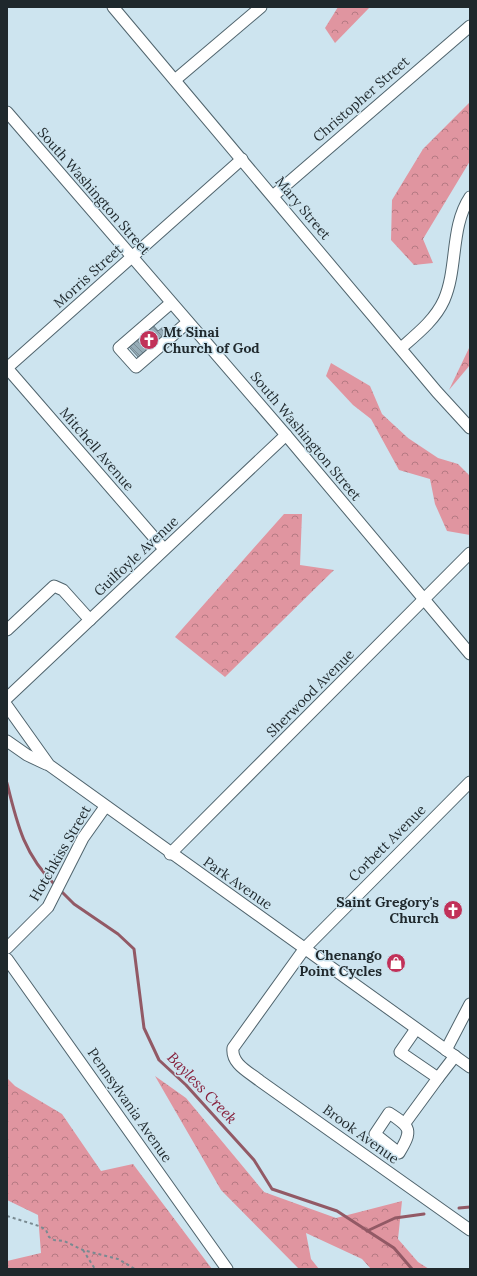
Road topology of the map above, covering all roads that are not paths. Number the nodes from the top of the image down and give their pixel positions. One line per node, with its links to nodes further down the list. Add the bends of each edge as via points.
1 (113, 7): 4 (street, Mary Street)
2 (261, 7): 4 (street)
3 (470, 26): 7 (street, Christopher Street)
4 (175, 80): 6 (street, Mary Street)
5 (7, 112): 9 (street, South Washington Street)
6 (242, 159): 7 (street, Mary Street); 9 (street, Morris Street)
7 (273, 196): 12 (street, Mary Street)
8 (470, 197): 12 (street, via 462,216 453,267 440,308 423,329)
9 (132, 257): 10 (street, South Washington Street); 13 (street, Morris Street)
10 (172, 303): 11 (street, South Washington Street); 11 (street, via 119,348 136,367)
11 (188, 322): 15 (street, South Washington Street)
12 (401, 348): 14 (street, Mary Street)
13 (7, 368): 16 (street, Mitchell Avenue)
14 (470, 428)
15 (286, 435): 16 (street, Guilfoyle Avenue); 18 (street, South Washington Street)
16 (164, 549): 19 (street, Guilfoyle Avenue)
17 (470, 553): 18 (street, Sherwood Avenue)
18 (424, 600): 21 (street, South Washington Street); 28 (street, Sherwood Avenue)
19 (90, 620): 20 (street, via 63,590 54,586); 22 (street, Guilfoyle Avenue)
20 (7, 630)
21 (470, 654)
22 (7, 698)
23 (7, 706): 25 (street, Park Avenue)
24 (7, 741): 25 (street)
25 (49, 766): 27 (street, Park Avenue)
26 (470, 782): 30 (street, Corbett Avenue)
27 (105, 807): 28 (street, Park Avenue); 29 (street, Hotchkiss Street, via 83,838 48,907)
28 (170, 854): 30 (street, Park Avenue)
29 (7, 948)
30 (304, 948): 33 (street, Park Avenue); 35 (street, Corbett Avenue, via 233,1048 232,1056)
31 (7, 959): 40 (street, Pennsylvania Avenue)
32 (470, 1004): 34 (street)
33 (416, 1029): 34 (street, Park Avenue); 37 (street, via 400,1052)
34 (450, 1053): 36 (street, Park Avenue); 37 (street)
35 (235, 1061): 39 (street, Brook Avenue)
36 (470, 1067)
37 (438, 1078): 38 (street)
38 (405, 1123)
39 (470, 1230)
40 (227, 1269)

